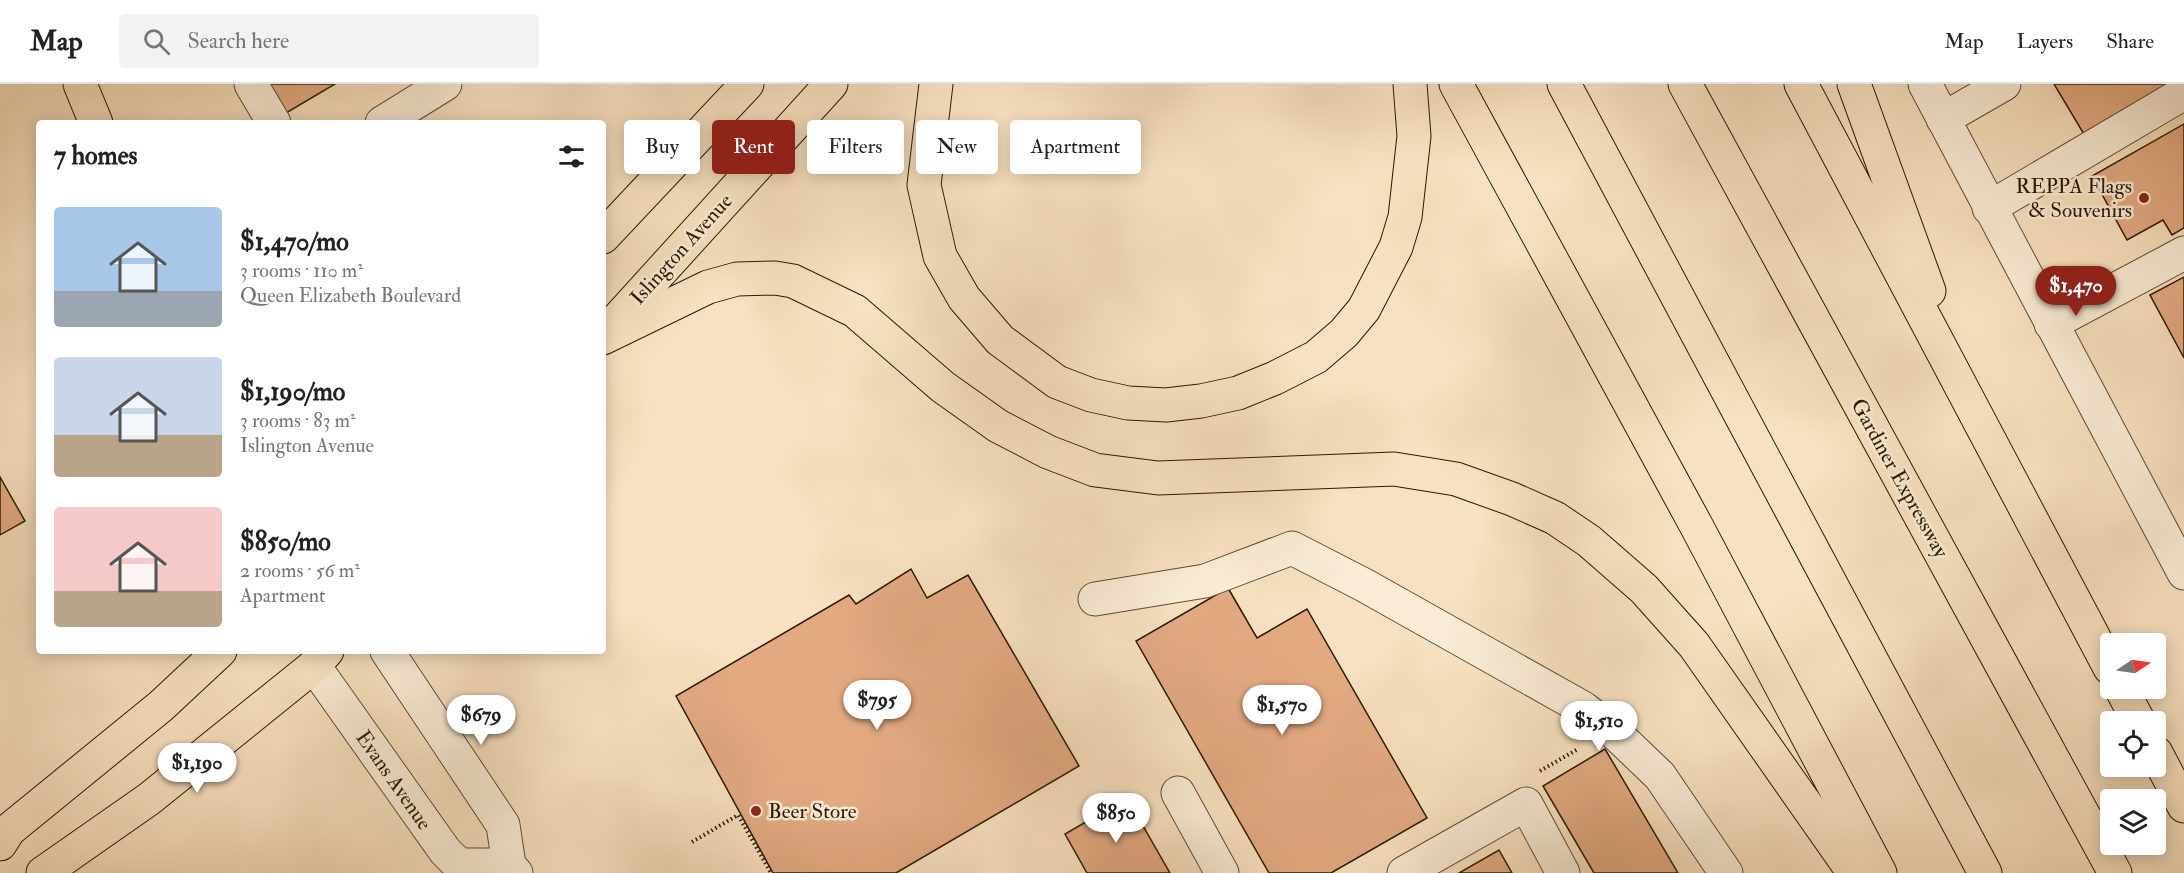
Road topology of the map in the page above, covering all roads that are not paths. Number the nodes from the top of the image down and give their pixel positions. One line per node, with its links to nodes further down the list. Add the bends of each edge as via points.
1 (80, 84): 17 (main road)
2 (251, 84): 18 (street)
3 (445, 84): 19 (street)
4 (747, 84): 21 (main road)
5 (831, 84): 24 (main road, Islington Avenue)
6 (936, 84): 7 (main road, via 924,184 940,256 964,298 1000,340 1057,382 1090,395 1166,405 1238,393 1275,378 1316,357 1364,309 1396,247 1405,217 1414,136)
7 (1410, 84)
8 (1456, 84): 44 (main road)
9 (1564, 84): 45 (main road)
10 (1685, 84): 46 (main road, Gardiner Expressway)
11 (1801, 84): 26 (main road)
12 (1854, 84): 26 (main road)
13 (1925, 84): 16 (street)
14 (2004, 84): 16 (street)
15 (2184, 93): 20 (street)
16 (1943, 119): 20 (street)
17 (95, 120)
18 (272, 120)
19 (387, 120)
20 (1989, 208): 23 (street)
21 (606, 234)
22 (2184, 253): 23 (street)
23 (2051, 324): 27 (street)
24 (606, 333)
25 (606, 335): 43 (main road, via 708,287 737,279 784,279 855,311 943,387 998,426 1048,452 1095,470 1158,478 1394,469 1456,479 1512,499 1555,518 1589,541 1644,589 1694,645)
26 (1970, 402): 29 (main road)
27 (2180, 554)
28 (1095, 599): 42 (street, via 1205,581 1292,548 1573,702 1613,730 1660,776)
29 (2100, 649)
30 (217, 654): 36 (main road, via 161,706 9,830)
31 (389, 654): 37 (street, Evans Avenue, via 503,825)
32 (315, 656): 37 (street, Evans Avenue, via 452,858 459,865); 38 (main road, via 149,800)
33 (2166, 772): 35 (main road)
34 (1178, 793): 39 (street)
35 (2184, 807)
36 (0, 844)
37 (512, 869)
38 (43, 873)
39 (1222, 873)
40 (1404, 873): 41 (street, via 1526,804)
41 (1563, 873)
42 (1726, 873)
43 (1854, 873)
44 (1880, 873)
45 (1985, 873)
46 (2115, 873)

